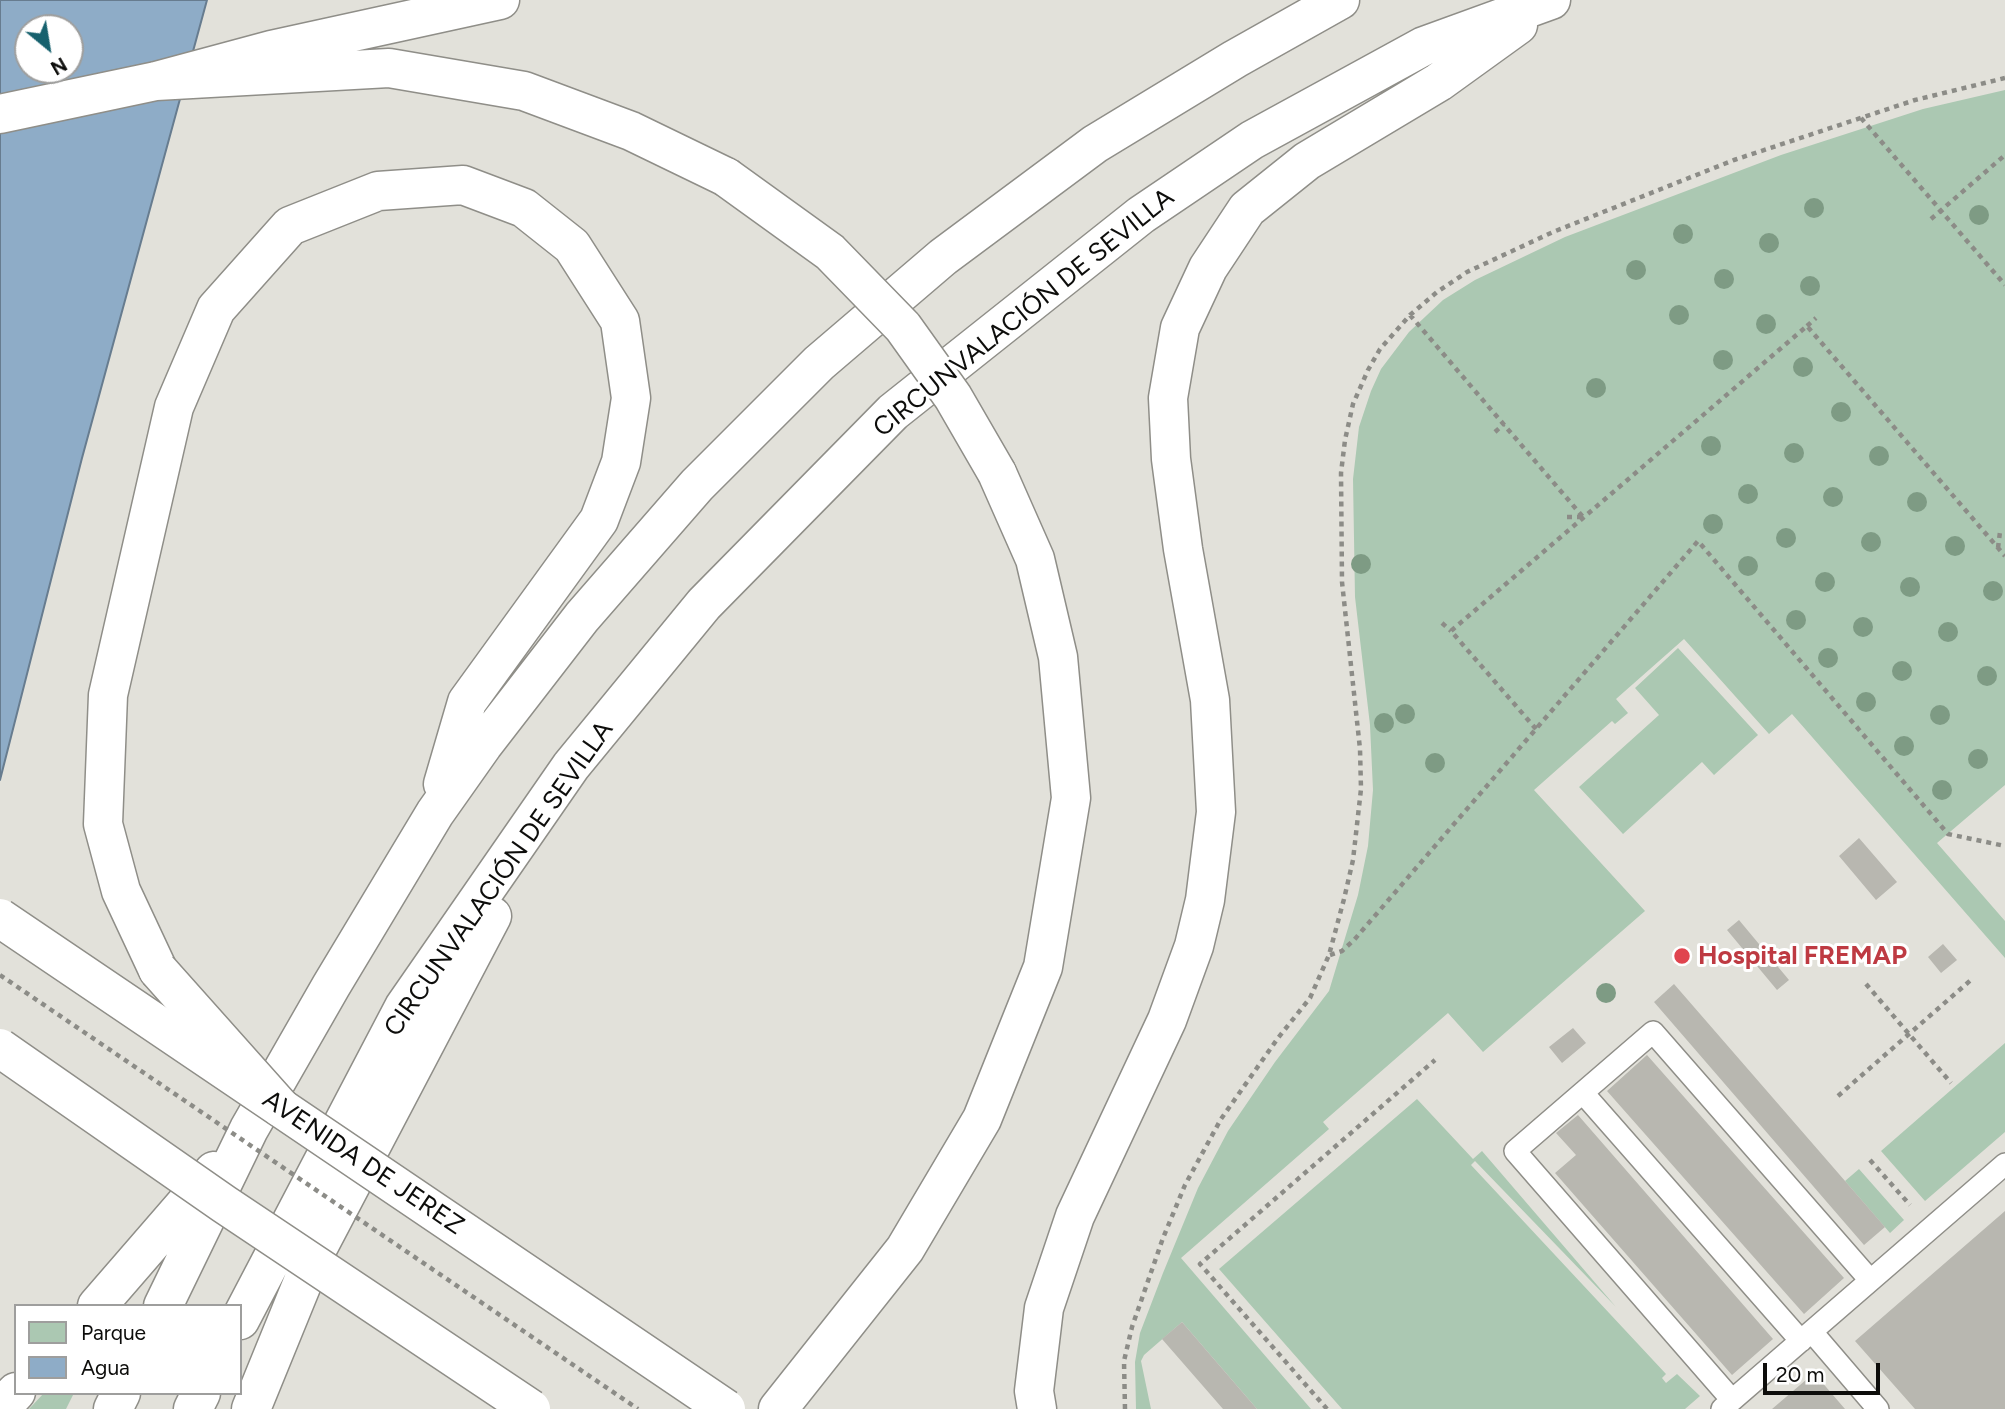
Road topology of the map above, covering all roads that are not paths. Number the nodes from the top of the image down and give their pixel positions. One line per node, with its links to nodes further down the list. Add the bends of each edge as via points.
1 (500, 0): 4 (main road, via 271,50)
2 (1340, 0): 7 (main road, via 1095,144 943,257 819,363 697,485 582,617)
3 (1552, 0): 6 (main road, CIRCUNVALACIÓN DE SEVILLA, via 1424,46 1252,140 1141,215 892,412 704,604); 26 (main road, via 1439,82 1307,160 1247,209 1208,268 1180,328 1168,398 1183,550 1210,701 1216,812 1205,900 1167,1020 1074,1216 1044,1308 1034,1391)
4 (156, 81): 5 (main road); 25 (main road, bridge, via 389,68 524,91 631,131 726,177 830,252 903,327 953,397 997,472 1035,559 1058,657 1071,798 1044,967 982,1119 905,1249)
5 (0, 114)
6 (571, 766): 17 (main road, CIRCUNVALACIÓN DE SEVILLA, via 404,1007); 22 (main road, via 313,1257)
7 (435, 813): 11 (main road, bridge, via 467,702 599,520 621,461 631,398 620,321 572,246 524,208 463,185 378,191 290,226 216,309 174,407 108,695 103,824 121,891 158,970); 12 (main road)
8 (0, 918): 11 (main road, AVENIDA DE JEREZ, bridge)
9 (0, 1048): 23 (main road, bridge)
10 (1583, 1093): 14 (lane, via 1653,1031); 18 (lane); 20 (lane, via 1515,1152)
11 (281, 1108): 24 (main road, AVENIDA DE JEREZ, bridge)
12 (249, 1129): 15 (main road); 16 (main road)
13 (2005, 1164): 14 (lane)
14 (1870, 1280): 18 (lane)
15 (99, 1304)
16 (164, 1304)
17 (242, 1316)
18 (1806, 1336): 20 (lane); 27 (lane)
19 (14, 1394): 21 (main road)
20 (1727, 1405)
21 (0, 1409)
22 (251, 1409)
23 (531, 1409)
24 (726, 1409)
25 (778, 1409)
26 (1037, 1409)
27 (1878, 1409)

